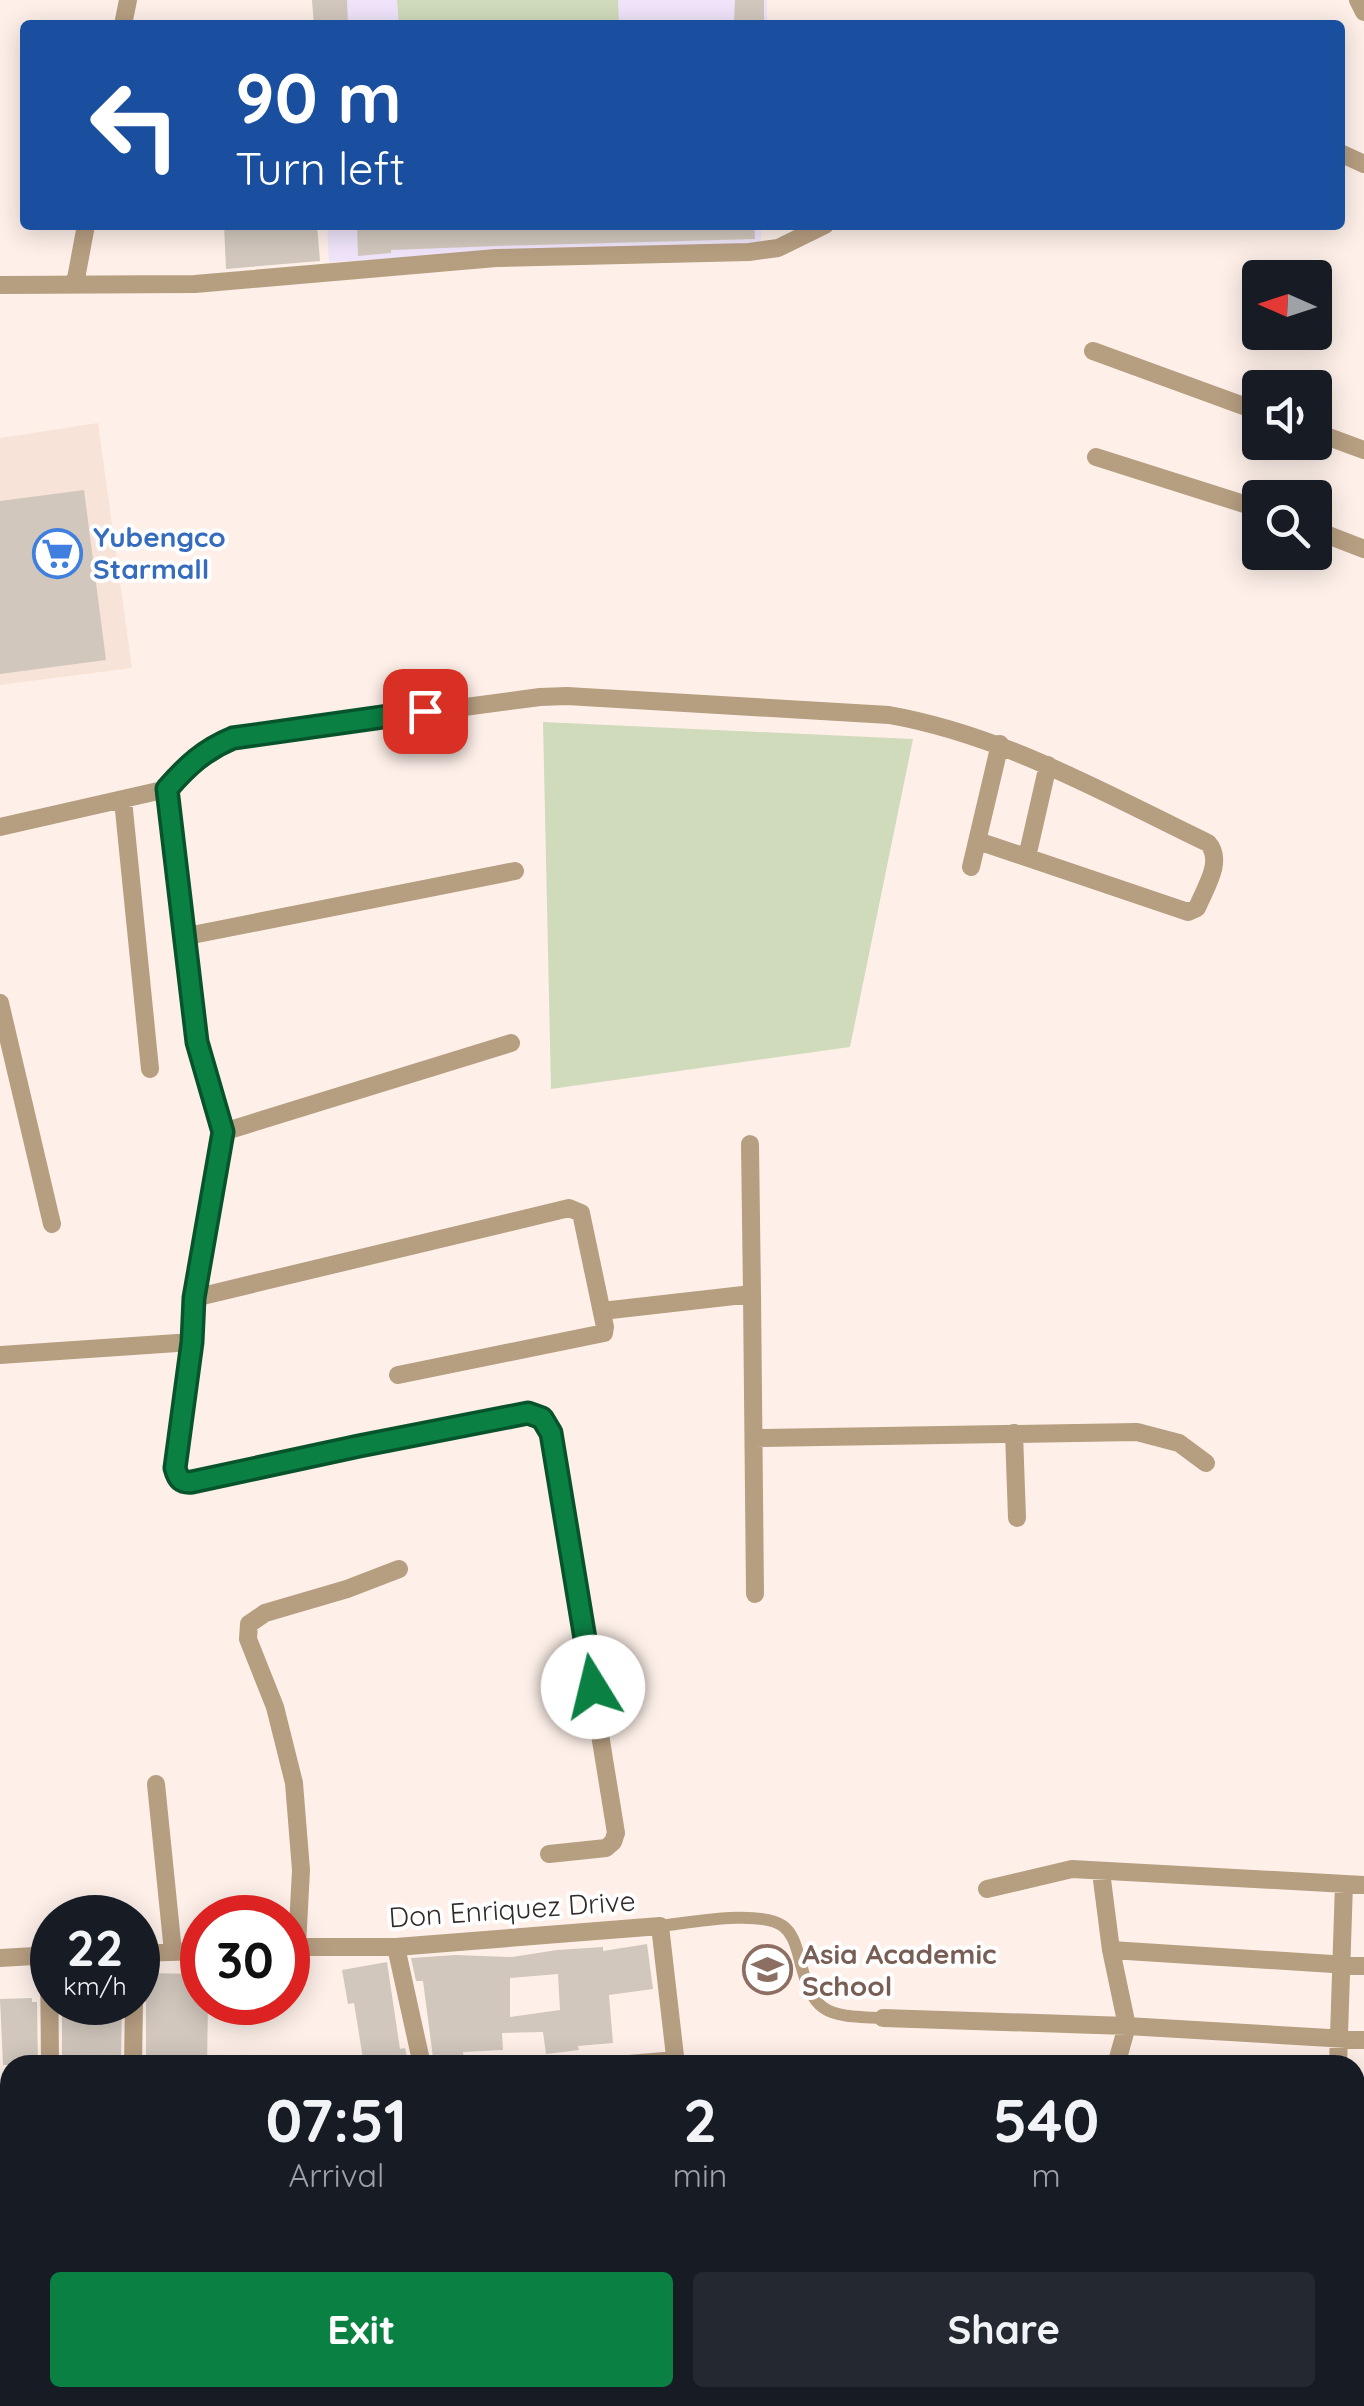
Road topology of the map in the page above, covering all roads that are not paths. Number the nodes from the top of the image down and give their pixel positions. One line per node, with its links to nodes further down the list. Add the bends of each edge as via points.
1 (1358, 0): 2 (street)
2 (1364, 12)
3 (85, 230): 5 (street)
4 (815, 230): 5 (street, via 778,248 749,252 496,258 195,284)
5 (75, 284): 6 (street)
6 (0, 285)
7 (1094, 351): 8 (street)
8 (1242, 405)
9 (1332, 438): 10 (street)
10 (1364, 450)
11 (1096, 458): 12 (street)
12 (1242, 503)
13 (1332, 537): 14 (street)
14 (1364, 549)
15 (1000, 744): 16 (street); 17 (street, via 889,715 540,697 233,738 188,764); 20 (street)
16 (1048, 766): 21 (street); 21 (street, via 1208,842 1215,862 1197,908 1188,912)
17 (167, 789): 18 (street); 24 (street)
18 (123, 800): 19 (street); 27 (street)
19 (0, 828)
20 (978, 841): 21 (street); 22 (street)
21 (1028, 857)
22 (971, 867)
23 (515, 870): 24 (street)
24 (182, 937): 28 (street, via 197,1042)
25 (0, 1002): 30 (street)
26 (511, 1043): 28 (street)
27 (150, 1069)
28 (223, 1132): 32 (street)
29 (750, 1144): 31 (street)
30 (52, 1224)
31 (752, 1294): 33 (street); 38 (street)
32 (194, 1298): 33 (street, via 569,1208 580,1213); 34 (street)
33 (602, 1311): 36 (street, via 605,1327 598,1336)
34 (192, 1342): 35 (street); 44 (street, via 175,1468 185,1483 528,1413 542,1418 551,1433 616,1833 606,1848)
35 (0, 1355)
36 (398, 1375)
37 (1014, 1434): 38 (street); 39 (street, via 1148,1434 1178,1443); 40 (street)
38 (756, 1438): 42 (street)
39 (1206, 1463)
40 (1017, 1518)
41 (399, 1568): 49 (street, via 249,1624 248,1639 276,1707 294,1783)
42 (756, 1594)
43 (156, 1784): 54 (street)
44 (549, 1854)
45 (1100, 1872): 46 (street); 48 (street, via 1047,1872); 53 (street)
46 (1344, 1884): 47 (street); 59 (street)
47 (1364, 1885)
48 (987, 1889)
49 (298, 1895)
50 (660, 1926): 52 (street, Don Enriquez Drive); 61 (street, via 748,1919 782,1926 794,1939 816,2004); 70 (street, Don Enriquez Drive)
51 (310, 1946): 52 (street, Don Enriquez Drive)
52 (396, 1947): 69 (street)
53 (1111, 1950): 59 (street); 64 (street)
54 (173, 1952): 55 (street); 56 (street)
55 (180, 1952)
56 (160, 1953)
57 (30, 1957): 58 (street)
58 (0, 1958)
59 (1341, 1965): 60 (street); 65 (street)
60 (1364, 1966)
61 (883, 2018): 64 (street)
62 (50, 2025): 67 (street)
63 (134, 2025): 68 (street)
64 (1127, 2026): 65 (street); 71 (street)
65 (1338, 2039): 66 (street); 72 (street)
66 (1364, 2040)
67 (50, 2055)
68 (133, 2055)
69 (420, 2055)
70 (675, 2055)
71 (1119, 2055)
72 (1338, 2055)

